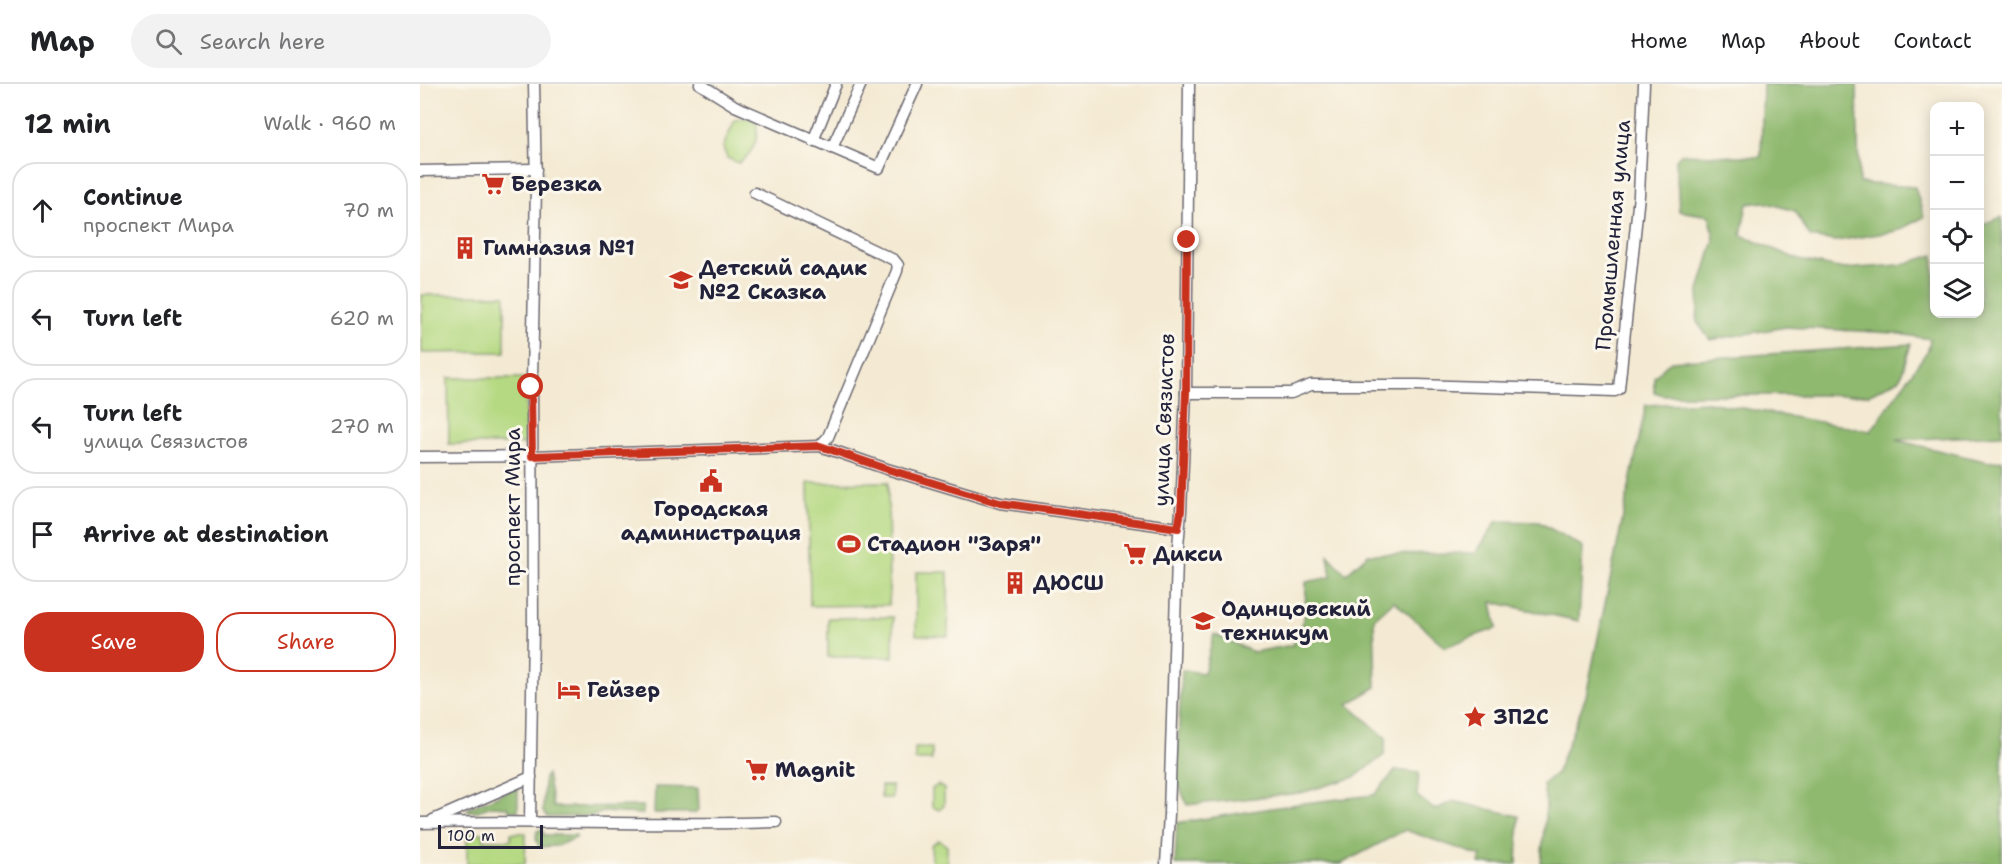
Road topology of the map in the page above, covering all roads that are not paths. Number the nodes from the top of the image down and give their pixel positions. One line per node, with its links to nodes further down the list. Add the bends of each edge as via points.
1 (534, 84): 10 (street, проспект Мира)
2 (700, 84): 8 (street, via 727,102)
3 (836, 84): 8 (street)
4 (861, 84): 9 (street)
5 (917, 84): 9 (street, via 879,168)
6 (1189, 84): 13 (street, улица Связистов)
7 (1644, 84): 13 (street, Промышленная улица, via 1639,195 1619,389 1323,385 1291,393)
8 (813, 141): 9 (street)
9 (832, 148)
10 (530, 170): 11 (street); 15 (street, проспект Мира)
11 (420, 171)
12 (755, 193): 14 (street, via 898,265 828,437)
13 (1186, 393): 17 (street, улица Связистов)
14 (820, 446): 15 (street); 17 (street, via 1000,503)
15 (532, 456): 16 (street); 18 (street, проспект Мира)
16 (420, 457)
17 (1178, 528): 24 (street, улица Связистов)
18 (531, 777): 19 (street); 20 (street, проспект Мира)
19 (461, 806): 21 (street); 23 (street)
20 (530, 821): 21 (street); 22 (street)
21 (462, 822): 23 (street)
22 (776, 822)
23 (423, 823)
24 (1166, 864)

